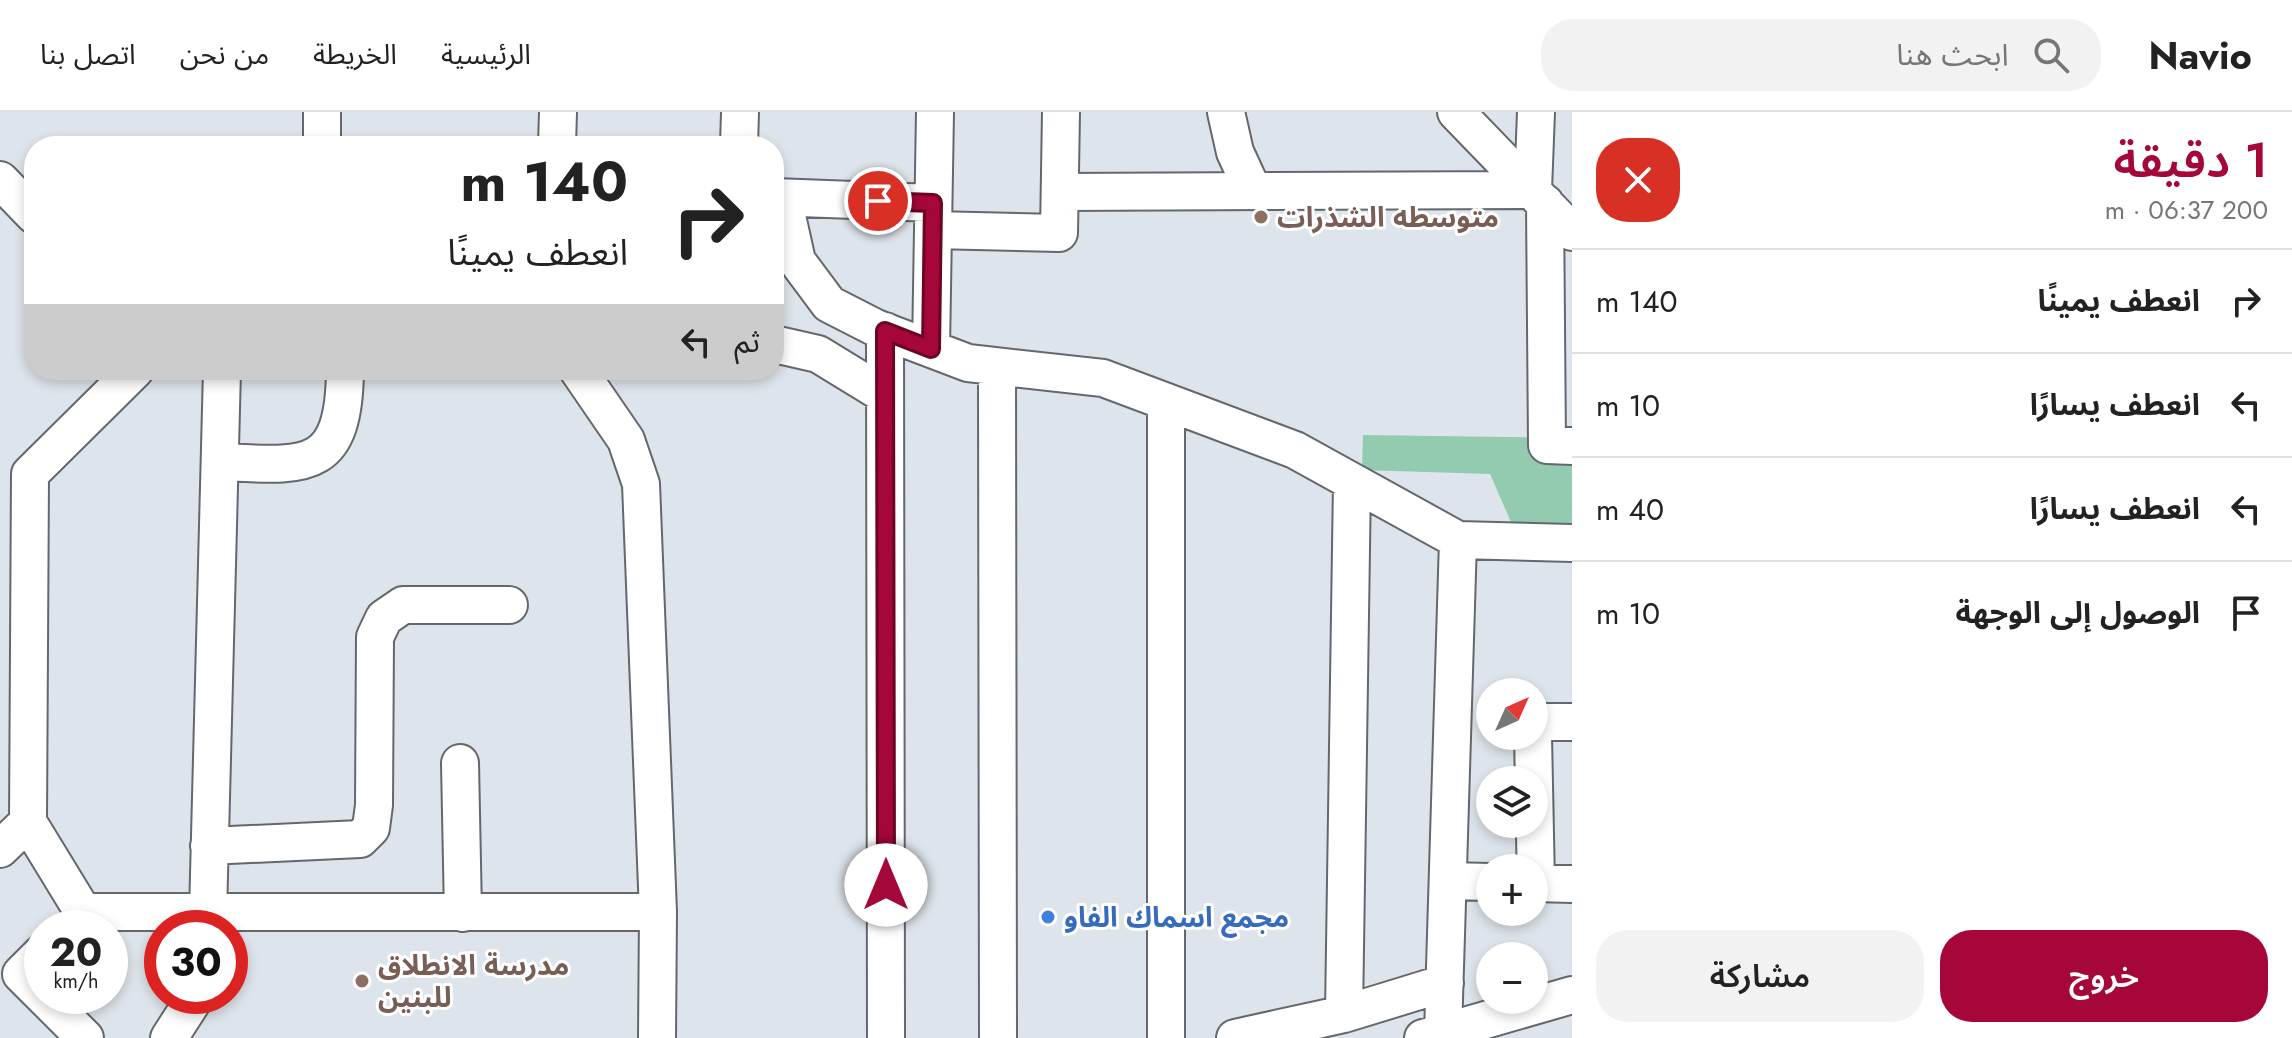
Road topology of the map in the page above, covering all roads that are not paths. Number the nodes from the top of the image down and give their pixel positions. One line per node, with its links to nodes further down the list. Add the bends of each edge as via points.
1 (322, 112): 9 (street)
2 (558, 112): 10 (street)
3 (740, 112): 11 (street)
4 (935, 112): 19 (street)
5 (1061, 112): 14 (street)
6 (1226, 112): 13 (street, via 1235,152)
7 (1456, 112): 15 (street)
8 (1536, 112): 15 (street)
9 (322, 136)
10 (557, 136)
11 (739, 136)
12 (0, 180): 17 (street)
13 (1253, 191): 14 (street); 15 (street)
14 (1060, 192): 19 (street, via 1059,233)
15 (1539, 197): 20 (street); 31 (street, via 1547,445)
16 (784, 198): 19 (street)
17 (24, 205)
18 (784, 215): 21 (street, via 797,261 829,304)
19 (933, 216): 23 (street)
20 (1572, 232)
21 (885, 331): 23 (street); 29 (street)
22 (784, 346): 29 (street, via 818,354)
23 (931, 349): 24 (street)
24 (997, 367): 30 (street, via 1103,378); 68 (street)
25 (123, 380): 33 (street)
26 (222, 380): 32 (street)
27 (345, 380): 32 (street, via 337,433 317,457 293,465)
28 (585, 380): 54 (street, via 626,440 641,484)
29 (885, 395): 67 (street)
30 (1166, 402): 34 (street, via 1295,450); 69 (street)
31 (1572, 446)
32 (220, 462): 45 (street)
33 (15, 474): 39 (street)
34 (1352, 482): 35 (street); 62 (street)
35 (1458, 540): 36 (street); 48 (street)
36 (1572, 543)
37 (509, 605): 45 (street, via 403,605 384,618 375,637 374,805 371,828 360,839)
38 (0, 646): 39 (street)
39 (29, 676): 44 (street)
40 (1548, 722): 41 (street)
41 (1572, 722)
42 (1533, 750): 47 (street)
43 (460, 763): 55 (street)
44 (28, 822): 46 (street); 52 (street)
45 (209, 846): 53 (street)
46 (0, 849)
47 (1535, 854)
48 (1448, 881): 49 (street); 57 (street)
49 (1476, 882)
50 (1548, 883): 51 (street)
51 (1572, 884)
52 (70, 910)
53 (208, 910)
54 (658, 912): 55 (street); 66 (street)
55 (463, 913): 56 (street)
56 (248, 927)
57 (1445, 983): 62 (street); 63 (street)
58 (1572, 995): 63 (street)
59 (62, 1014): 64 (street)
60 (167, 1014): 65 (street)
61 (184, 1014): 65 (street)
62 (1344, 1014): 70 (street)
63 (1433, 1035)
64 (85, 1038)
65 (169, 1038)
66 (657, 1038)
67 (886, 1038)
68 (998, 1038)
69 (1166, 1038)
70 (1235, 1038)

